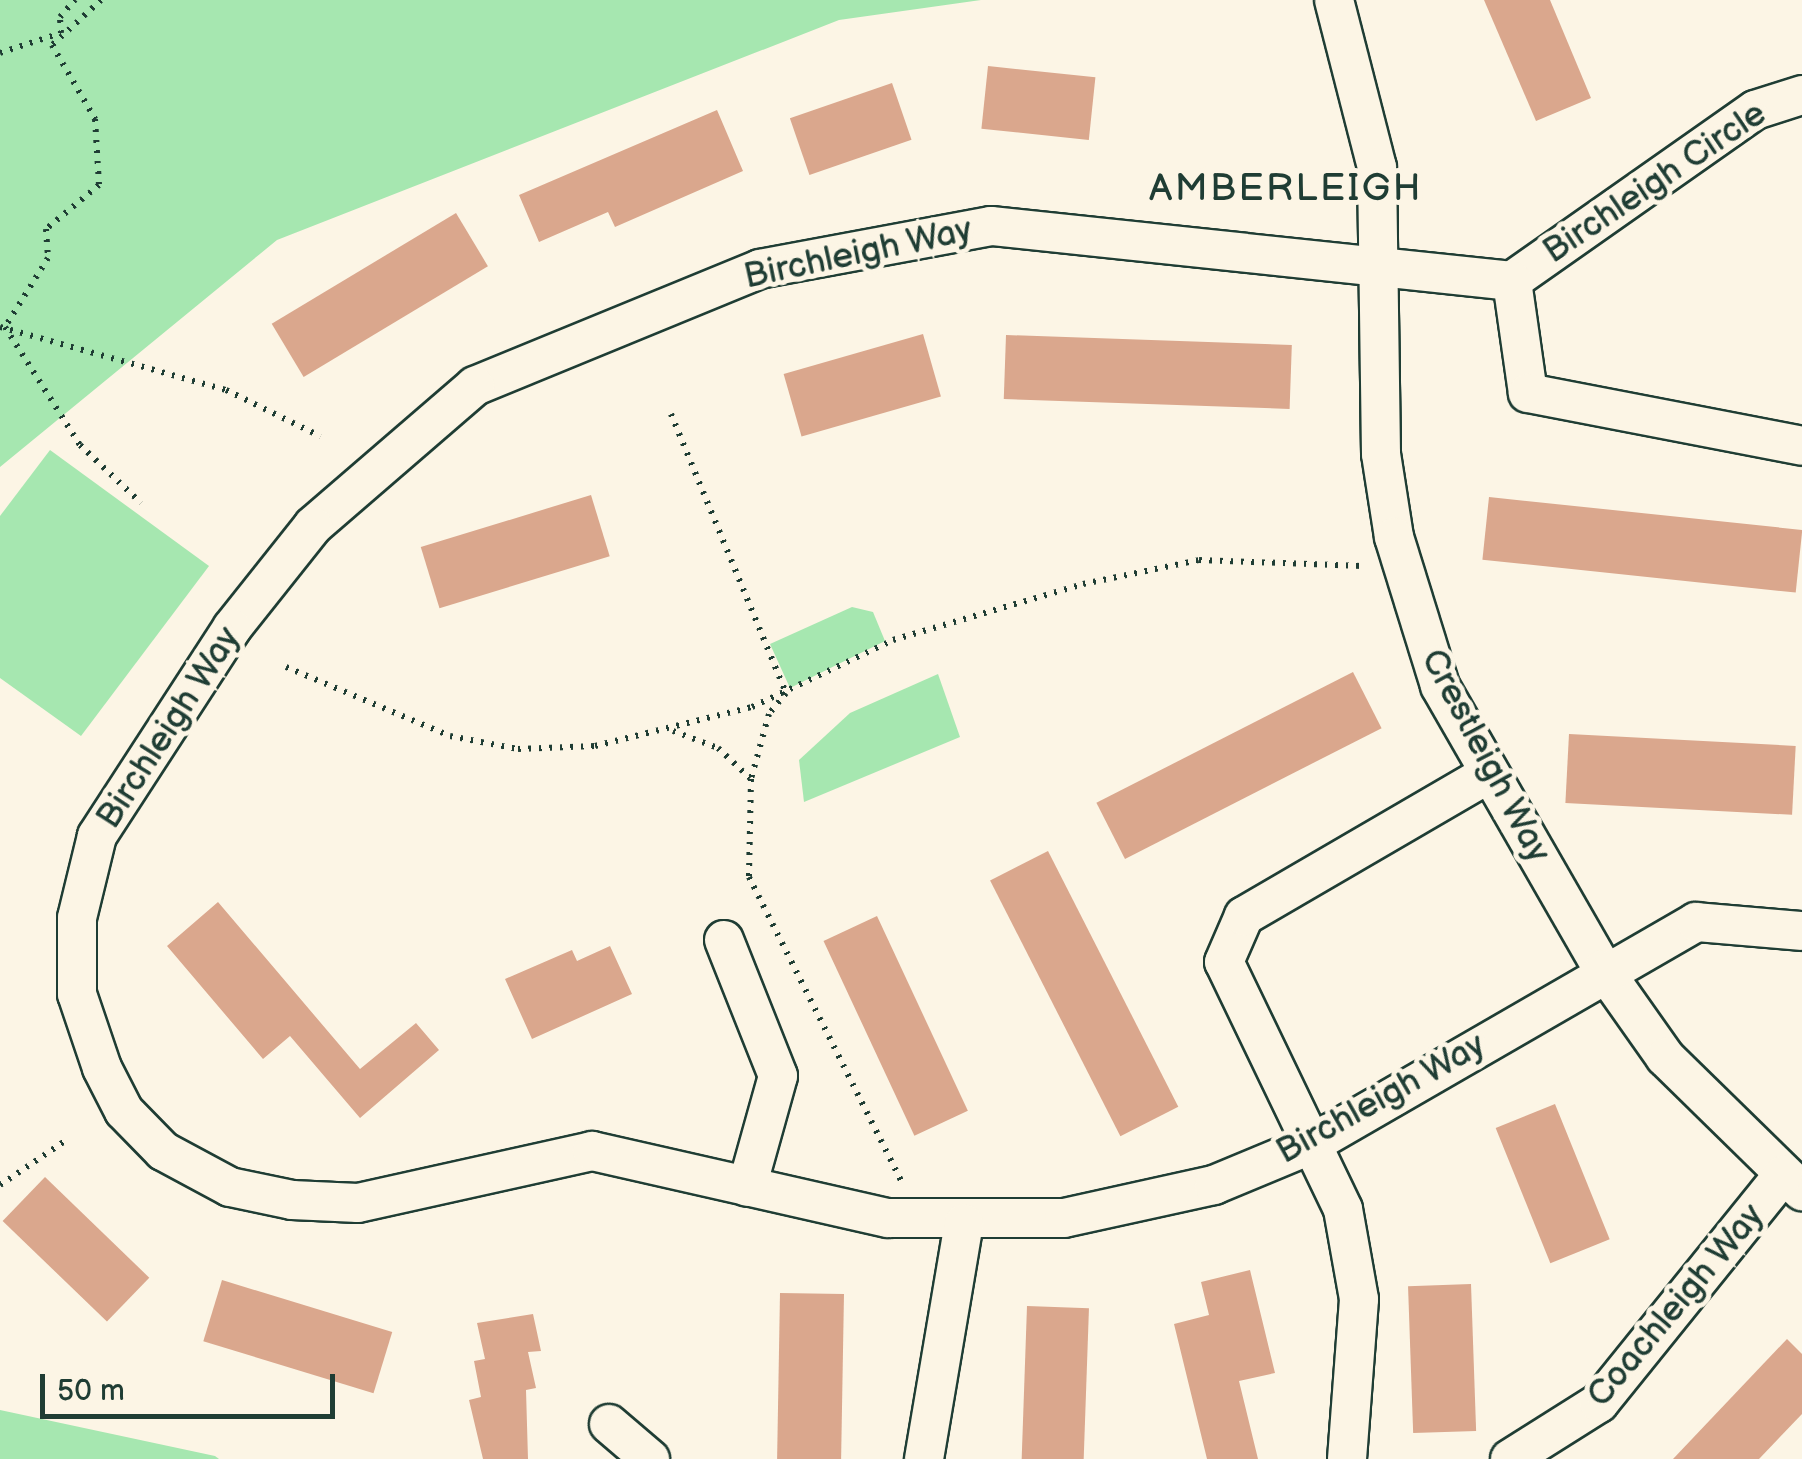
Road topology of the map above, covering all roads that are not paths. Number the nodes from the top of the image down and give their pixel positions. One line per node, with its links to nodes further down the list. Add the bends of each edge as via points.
1 (1334, 0): 3 (street, Crestleigh Way, via 1368,114)
2 (1802, 95): 4 (street, Birchleigh Circle, via 1756,110)
3 (1380, 268): 4 (street, Birchleigh Circle); 6 (street, Crestleigh Way, via 1382,454 1394,537 1440,686); 12 (street, Birchleigh Way, via 991,226 760,269 476,386 313,526 232,628 98,836 77,918 77,994 124,1111 163,1151 230,1187 358,1203 592,1150)
4 (1512, 281): 5 (street, Birchleigh Circle, via 1528,393)
5 (1802, 446)
6 (1488, 774): 9 (street, Crestleigh Way); 10 (street, via 1244,916 1224,962)
7 (1802, 931): 9 (street, Birchleigh Way, via 1696,922)
8 (724, 940): 12 (street, via 778,1076)
9 (1604, 969): 10 (street, Birchleigh Way); 11 (street, Crestleigh Way, via 1665,1056)
10 (1310, 1145): 13 (street, Birchleigh Way, via 1214,1185 1113,1211); 17 (street, via 1343,1209 1359,1299)
11 (1792, 1183): 18 (street, Coachleigh Way, via 1599,1403)
12 (747, 1188): 13 (street, Birchleigh Way, via 888,1218)
13 (964, 1222): 16 (street)
14 (609, 1424): 15 (street)
15 (650, 1459)
16 (924, 1459)
17 (1347, 1459)
18 (1510, 1459)

